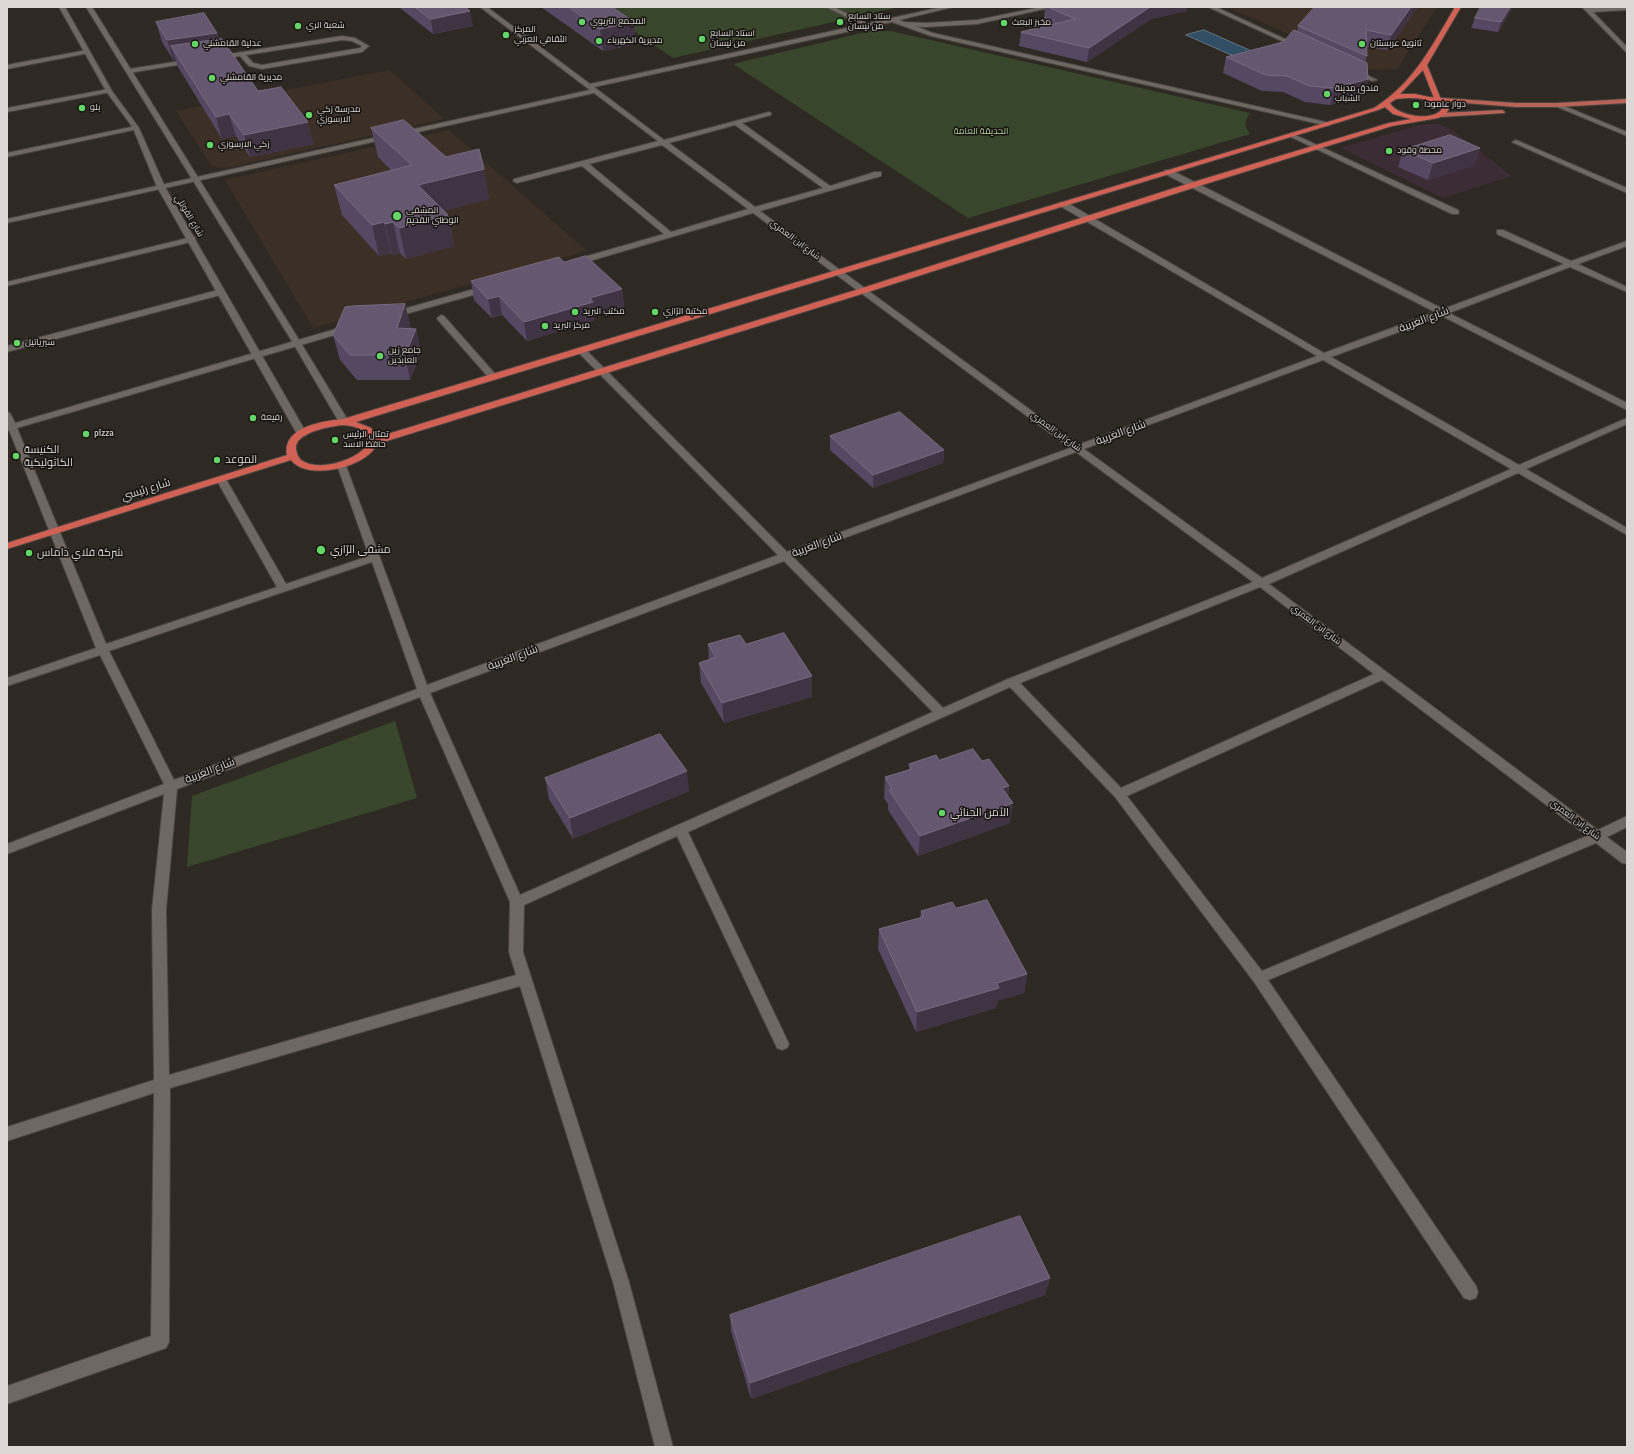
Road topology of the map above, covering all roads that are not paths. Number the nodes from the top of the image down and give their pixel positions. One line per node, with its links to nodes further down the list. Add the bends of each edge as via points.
1 (62, 7): 16 (street, شارع القوتلي)
2 (89, 7): 23 (street)
3 (483, 7): 25 (street, شارع ابن العمري)
4 (829, 7): 13 (street)
5 (950, 7): 11 (street)
6 (1050, 7): 12 (street, via 977,22)
7 (1211, 7): 14 (street)
8 (1458, 7): 20 (highway)
9 (1587, 8): 10 (street); 15 (street)
10 (1627, 8)
11 (893, 20): 12 (street); 13 (street)
12 (903, 24): 38 (street, via 931,34)
13 (869, 26): 25 (street)
14 (1302, 48)
15 (1627, 50)
16 (87, 52): 21 (street); 26 (street, شارع القوتلي)
17 (242, 54): 17 (street, via 342,38 353,39 366,46 362,50 262,67 251,65); 18 (street)
18 (212, 58)
19 (197, 61): 23 (street)
20 (1424, 65): 28 (highway); 29 (highway)
21 (7, 67)
22 (1345, 67): 24 (street)
23 (129, 71): 49 (street)
24 (1374, 80)
25 (589, 86): 27 (street, شارع ابن العمري)
26 (109, 91): 33 (street); 39 (street, شارع القوتلي)
27 (596, 91): 42 (street, شارع ابن العمري); 49 (street)
28 (1394, 97): 29 (highway, via 1411,96); 31 (highway)
29 (1435, 100): 32 (main road, via 1496,105); 35 (highway, via 1446,109)
30 (1627, 101): 32 (main road)
31 (1386, 103): 36 (highway, via 1388,108 1398,114); 38 (highway, via 1376,109)
32 (1557, 105): 35 (main road, via 1526,110); 40 (street)
33 (7, 110)
34 (769, 114): 37 (street)
35 (1441, 116): 36 (highway)
36 (1429, 118): 44 (highway, via 1391,124)
37 (737, 123): 42 (street); 53 (street)
38 (1328, 124): 41 (highway)
39 (136, 128): 45 (street); 52 (street, شارع القوتلي)
40 (1627, 134)
41 (1291, 135): 44 (street); 47 (highway)
42 (664, 142): 46 (street); 56 (street, شارع ابن العمري)
43 (1516, 142): 54 (street)
44 (1317, 148): 51 (highway); 57 (street)
45 (7, 155)
46 (583, 163): 50 (street); 61 (street)
47 (1168, 172): 51 (street); 55 (highway)
48 (878, 174): 53 (street)
49 (195, 179): 52 (street); 76 (street)
50 (518, 181)
51 (1193, 185): 58 (highway); 72 (street)
52 (161, 187): 59 (street); 62 (street, شارع القوتلي)
53 (828, 188): 56 (street)
54 (1627, 191)
55 (1063, 204): 58 (street); 66 (highway)
56 (755, 210): 61 (street); 66 (street, شارع ابن العمري)
57 (1455, 212)
58 (1086, 218): 70 (highway); 80 (street)
59 (7, 221)
60 (1500, 232): 64 (street)
61 (670, 234): 65 (street)
62 (192, 239): 67 (street); 71 (street, شارع القوتلي)
63 (1627, 243): 64 (street, شارع الغربية)
64 (1570, 264): 69 (street); 72 (street, شارع الغربية)
65 (562, 266)
66 (838, 272): 70 (street, شارع ابن العمري); 78 (highway)
67 (7, 284)
68 (493, 286): 73 (street)
69 (1627, 290)
70 (862, 291): 81 (highway); 90 (street, شارع ابن العمري)
71 (221, 292): 77 (street); 79 (street, شارع القوتلي)
72 (1442, 313): 80 (street, شارع الغربية); 83 (street)
73 (386, 317)
74 (441, 318): 82 (street)
75 (355, 326): 76 (street)
76 (297, 343): 79 (street); 86 (street)
77 (7, 350)
78 (581, 350): 81 (street); 82 (highway)
79 (258, 355): 87 (street); 88 (street, شارع القوتلي)
80 (1324, 357): 90 (street, شارع الغربية); 93 (street)
81 (602, 370): 89 (highway); 98 (street)
82 (493, 377): 86 (highway)
83 (1627, 407)
84 (7, 415): 87 (street)
85 (1627, 420): 93 (street)
86 (344, 422): 88 (highway, via 314,427); 89 (highway, via 367,428)
87 (9, 427): 95 (street)
88 (302, 434): 91 (highway, via 290,449)
89 (374, 442): 92 (highway, via 364,455)
90 (1078, 449): 98 (street, شارع الغربية); 100 (street, شارع ابن العمري)
91 (292, 457): 92 (highway, via 312,467 329,468); 94 (highway, شارع رئيسي)
92 (342, 465): 99 (street)
93 (1518, 469): 96 (street); 100 (street)
94 (221, 479): 95 (highway, شارع رئيسي); 101 (street)
95 (54, 532): 97 (highway, شارع رئيسي); 102 (street)
96 (1627, 532)
97 (7, 546)
98 (786, 557): 106 (street, شارع الغربية); 107 (street)
99 (374, 558): 101 (street); 106 (street)
100 (1261, 583): 103 (street, شارع ابن العمري); 105 (street)
101 (283, 589): 102 (street)
102 (103, 650): 104 (street); 108 (street)
103 (1383, 675): 109 (street); 112 (street, شارع ابن العمري)
104 (7, 682)
105 (1012, 682): 107 (street); 109 (street)
106 (422, 691): 108 (street, شارع الغربية); 115 (street)
107 (941, 713): 111 (street)
108 (171, 786): 113 (street, شارع الغربية); 119 (street, via 159,910)
109 (1119, 794): 116 (street)
110 (1627, 821): 112 (street)
111 (680, 829): 115 (street); 118 (street)
112 (1597, 836): 114 (street, شارع ابن العمري); 116 (street)
113 (7, 849)
114 (1627, 859)
115 (517, 902): 117 (street, via 516,952)
116 (1259, 978): 121 (street)
117 (524, 979): 119 (street); 123 (street, via 621,1282)
118 (782, 1044)
119 (162, 1084): 120 (street); 122 (street, via 160,1342)
120 (7, 1134)
121 (1470, 1292)
122 (7, 1395)
123 (664, 1447)

